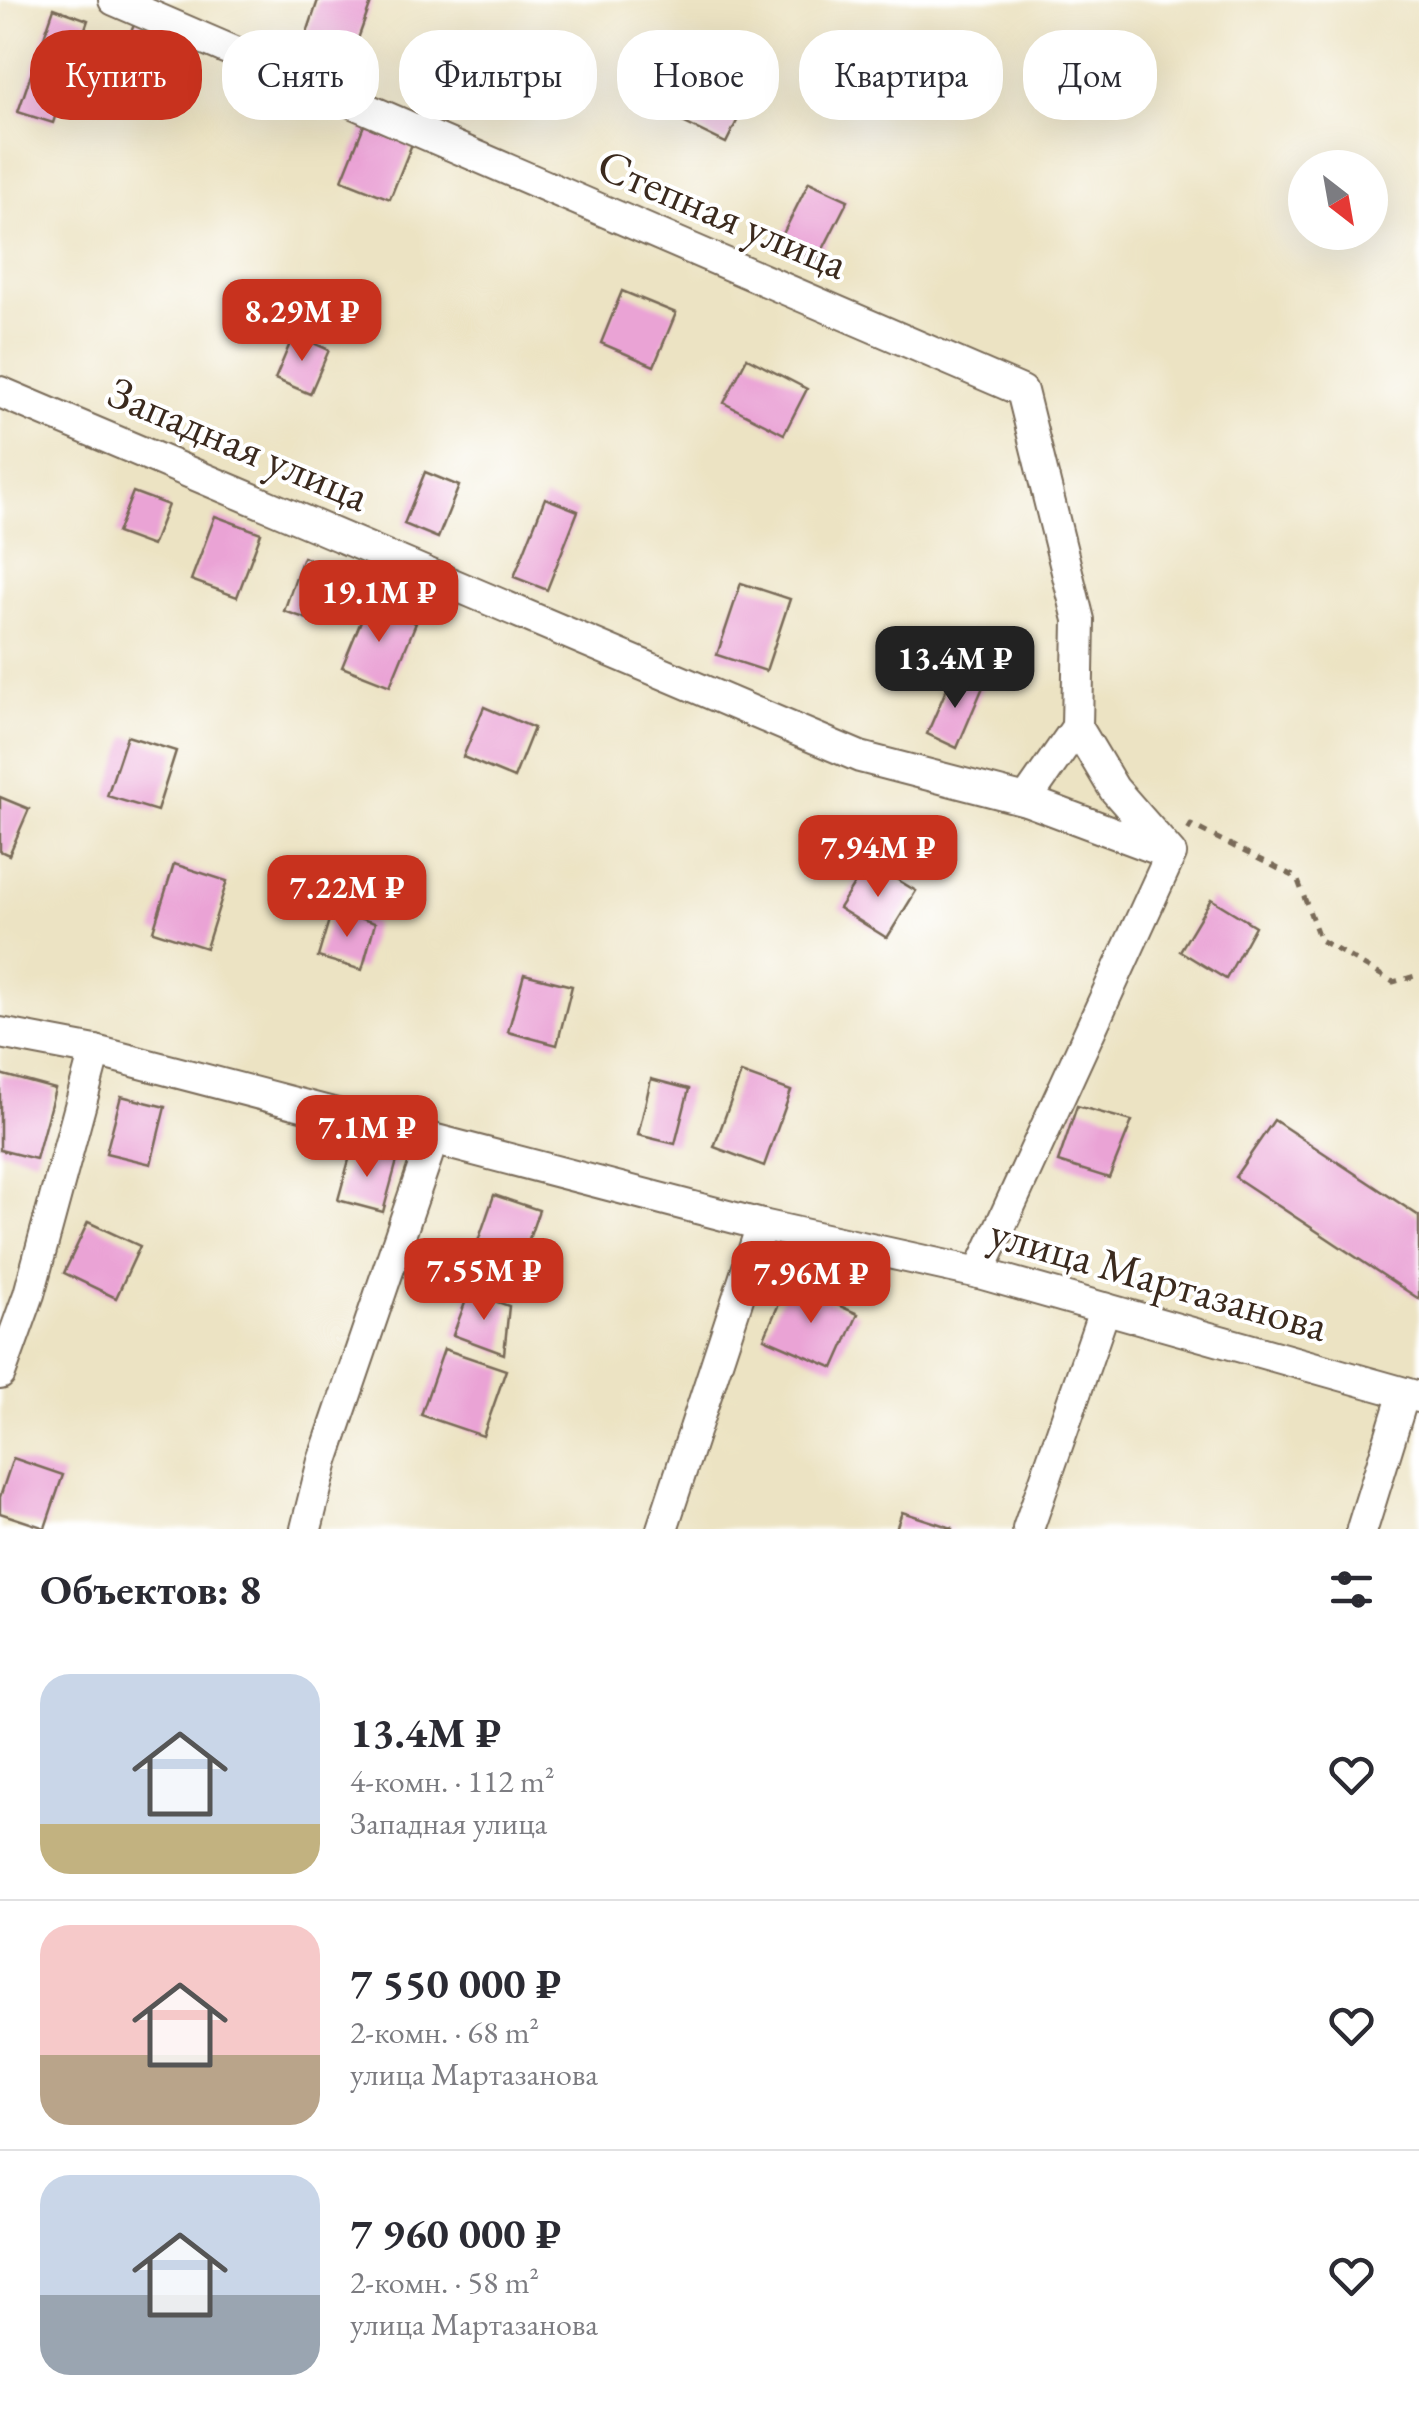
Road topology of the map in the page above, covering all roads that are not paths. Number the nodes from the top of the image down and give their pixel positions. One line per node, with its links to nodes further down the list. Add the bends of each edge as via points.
1 (114, 0): 3 (street, Степная улица, via 1022,391 1079,620)
2 (0, 392): 4 (street, Западная улица, via 860,757)
3 (1077, 727): 4 (street); 5 (street, via 1114,789)
4 (1026, 800): 5 (street, Западная улица)
5 (1171, 854): 10 (street)
6 (0, 1033): 7 (street, улица Мартазанова)
7 (95, 1051): 8 (street, улица Мартазанова); 12 (street, via 29,1294)
8 (433, 1139): 9 (street, улица Мартазанова); 14 (street, via 323,1460)
9 (762, 1225): 10 (street, улица Мартазанова); 15 (street)
10 (979, 1273): 11 (street, улица Мартазанова)
11 (1105, 1308): 13 (street, улица Мартазанова); 16 (street)
12 (0, 1374)
13 (1412, 1395): 17 (street)
14 (306, 1529)
15 (662, 1529)
16 (1028, 1529)
17 (1362, 1529)

